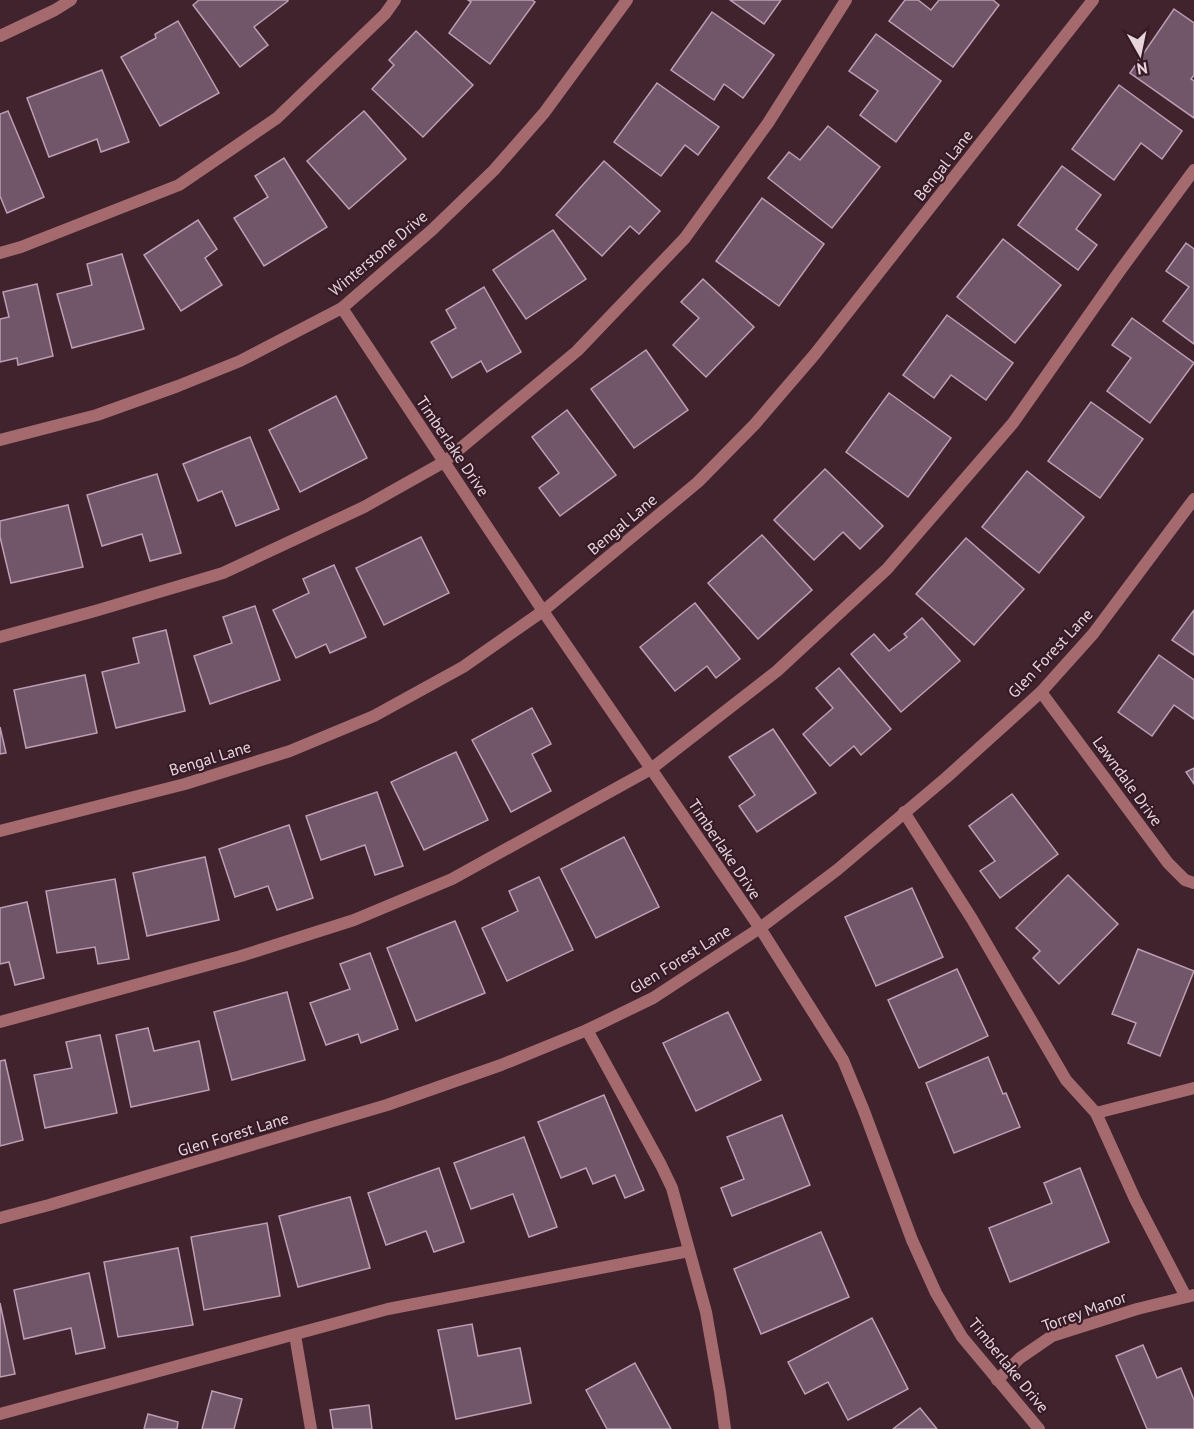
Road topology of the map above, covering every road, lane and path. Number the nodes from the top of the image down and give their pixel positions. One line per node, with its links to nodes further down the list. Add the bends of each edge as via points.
1 (71, 0): 6 (street)
2 (395, 0): 8 (street, via 277,118 179,185)
3 (627, 0): 9 (street, Winterstone Drive, via 544,113 494,170)
4 (846, 0): 11 (street, via 768,123 685,238 577,351)
5 (1093, 0): 13 (street, Bengal Lane, via 815,354 755,424 698,482)
6 (0, 36)
7 (1194, 170): 16 (street, via 1013,423 886,569 777,671)
8 (0, 253)
9 (342, 308): 10 (street, Winterstone Drive, via 240,360 178,386 97,415); 11 (street, Timberlake Drive)
10 (0, 440)
11 (444, 462): 13 (street, Timberlake Drive); 14 (street, via 364,507 223,573)
12 (1194, 499): 15 (street, Glen Forest Lane, via 1093,634)
13 (543, 611): 16 (street, Timberlake Drive); 18 (street, Bengal Lane, via 463,667 374,716 290,751 185,784)
14 (0, 637)
15 (1041, 692): 17 (street, Glen Forest Lane); 19 (street, Lawndale Drive, via 1168,863 1185,880)
16 (651, 770): 20 (street, Timberlake Drive); 21 (street, via 452,879 354,920 241,956)
17 (903, 812): 20 (street, Glen Forest Lane, via 837,870); 24 (street, via 972,919 1066,1080)
18 (0, 831)
19 (1194, 883)
20 (760, 928): 22 (street, Glen Forest Lane, via 653,998); 29 (street, Timberlake Drive, via 843,1060 936,1293 962,1337)
21 (0, 1022)
22 (586, 1030): 25 (street, Glen Forest Lane, via 387,1105); 26 (street, via 661,1164 672,1188)
23 (1194, 1088): 24 (street)
24 (1096, 1113): 27 (street, via 1135,1199)
25 (0, 1218)
26 (689, 1251): 28 (street, via 388,1309); 32 (street, via 706,1312)
27 (1190, 1296): 29 (street, Torrey Manor, via 1052,1336)
28 (295, 1335): 30 (street); 31 (street)
29 (997, 1380): 33 (street, Timberlake Drive)
30 (0, 1414)
31 (311, 1429)
32 (725, 1429)
33 (1039, 1429)

